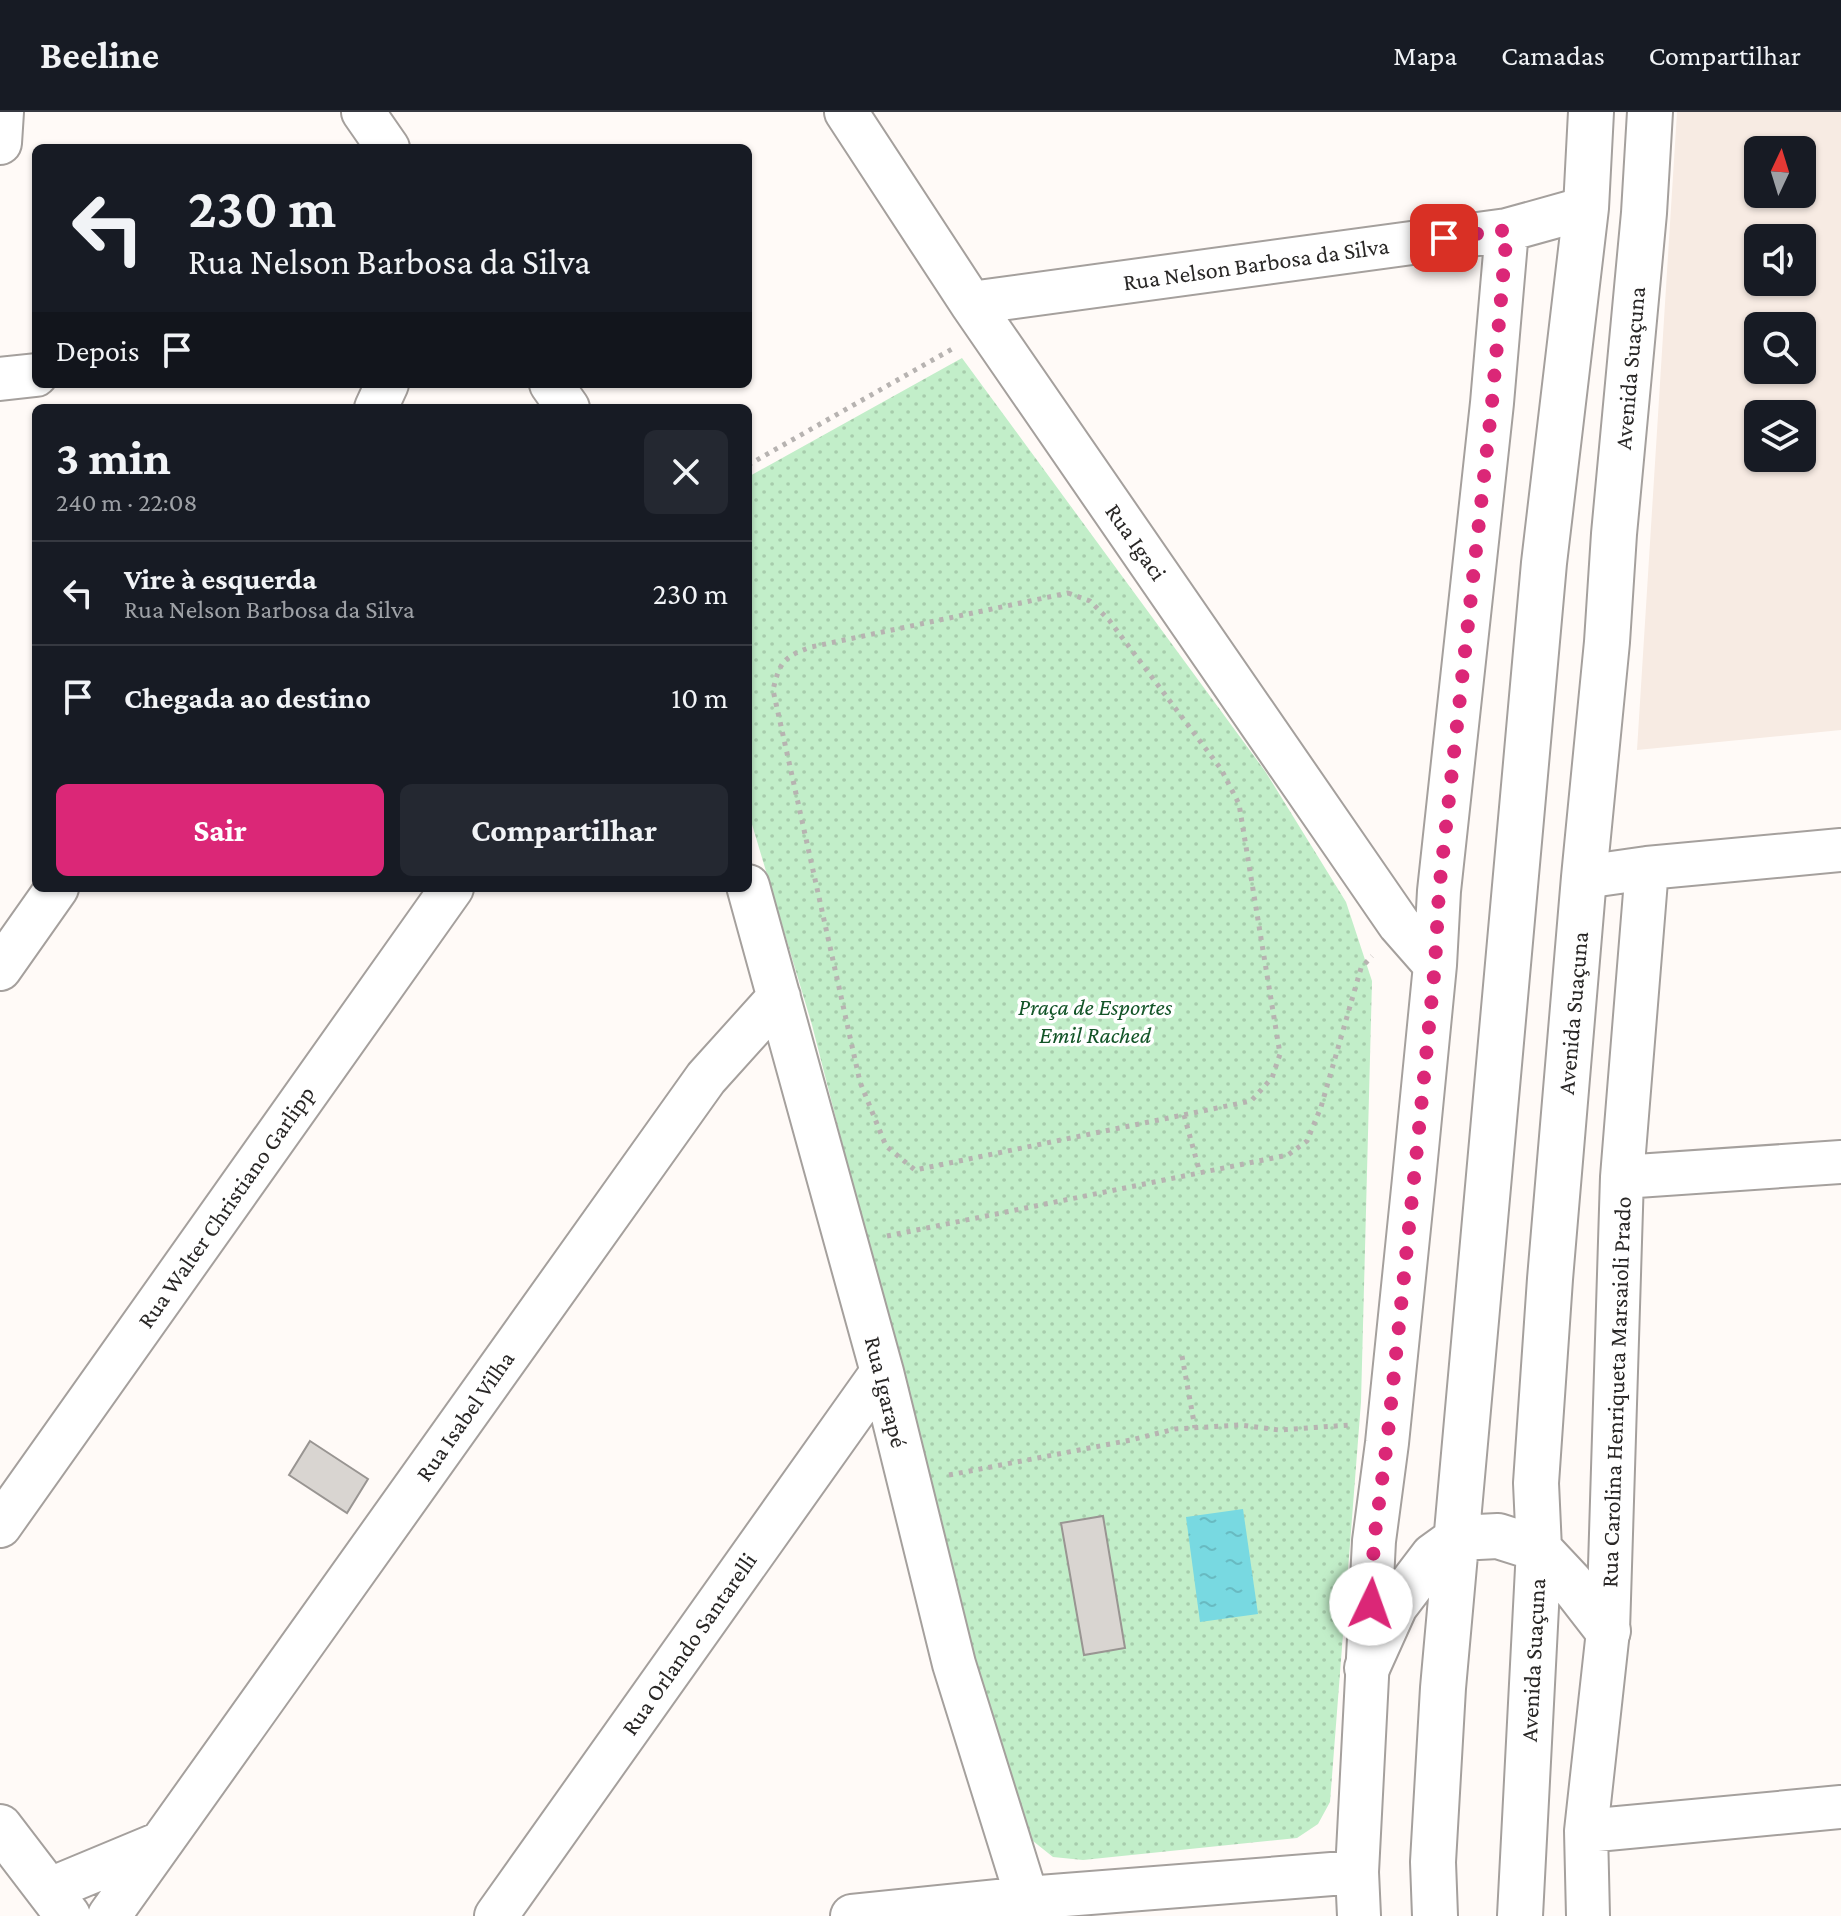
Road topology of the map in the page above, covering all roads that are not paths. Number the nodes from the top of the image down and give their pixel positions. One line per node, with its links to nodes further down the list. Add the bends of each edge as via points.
1 (2, 112): 6 (street)
2 (363, 112): 7 (street)
3 (846, 112): 10 (street, Rua Igaci)
4 (1591, 112): 8 (main road)
5 (1650, 112): 15 (main road, Avenida Suaçuna)
6 (0, 143)
7 (385, 144)
8 (1586, 208): 9 (street, Rua Nelson Barbosa da Silva); 26 (main road, via 1542,579)
9 (1507, 230): 10 (street, Rua Nelson Barbosa da Silva); 19 (street)
10 (979, 316): 19 (street, Rua Igaci, via 1399,924)
11 (32, 375): 12 (street)
12 (0, 379)
13 (1841, 850): 14 (street)
14 (1647, 868): 15 (street); 23 (street, Rua Carolina Henriqueta Marsaioli Prado)
15 (1584, 877): 27 (main road, Avenida Suaçuna, via 1536,1483)
16 (54, 892): 20 (street)
17 (449, 892): 25 (street, Rua Walter Christiano Garlipp)
18 (750, 892): 21 (street, Rua Igarapé)
19 (1435, 965): 29 (street, via 1374,1541)
20 (0, 969)
21 (779, 997): 24 (street, Rua Igarapé); 33 (street, Rua Isabel Vilha, via 706,1078)
22 (1841, 1162): 23 (street)
23 (1622, 1177): 28 (street, Rua Carolina Henriqueta Marsaioli Prado)
24 (882, 1372): 35 (street, Rua Igarapé, via 954,1664); 38 (street, Rua Orlando Santarelli)
25 (0, 1526)
26 (1458, 1538): 27 (main road, via 1498,1536); 29 (main road, via 1433,1556 1395,1606); 41 (main road, via 1443,1688)
27 (1539, 1549): 28 (main road); 42 (main road, Avenida Suaçuna)
28 (1608, 1631): 32 (street, Rua Carolina Henriqueta Marsaioli Prado)
29 (1367, 1668): 34 (street)
30 (1841, 1807): 32 (street)
31 (0, 1827): 36 (main road)
32 (1586, 1831): 43 (street, Rua Carolina Henriqueta Marsaioli Prado)
33 (161, 1843): 36 (street); 37 (street, Rua Isabel Vilha)
34 (1357, 1872): 35 (street); 40 (street)
35 (1027, 1898): 39 (street)
36 (58, 1903)
37 (109, 1916)
38 (496, 1916)
39 (852, 1916)
40 (1359, 1916)
41 (1435, 1916)
42 (1520, 1916)
43 (1588, 1916)

